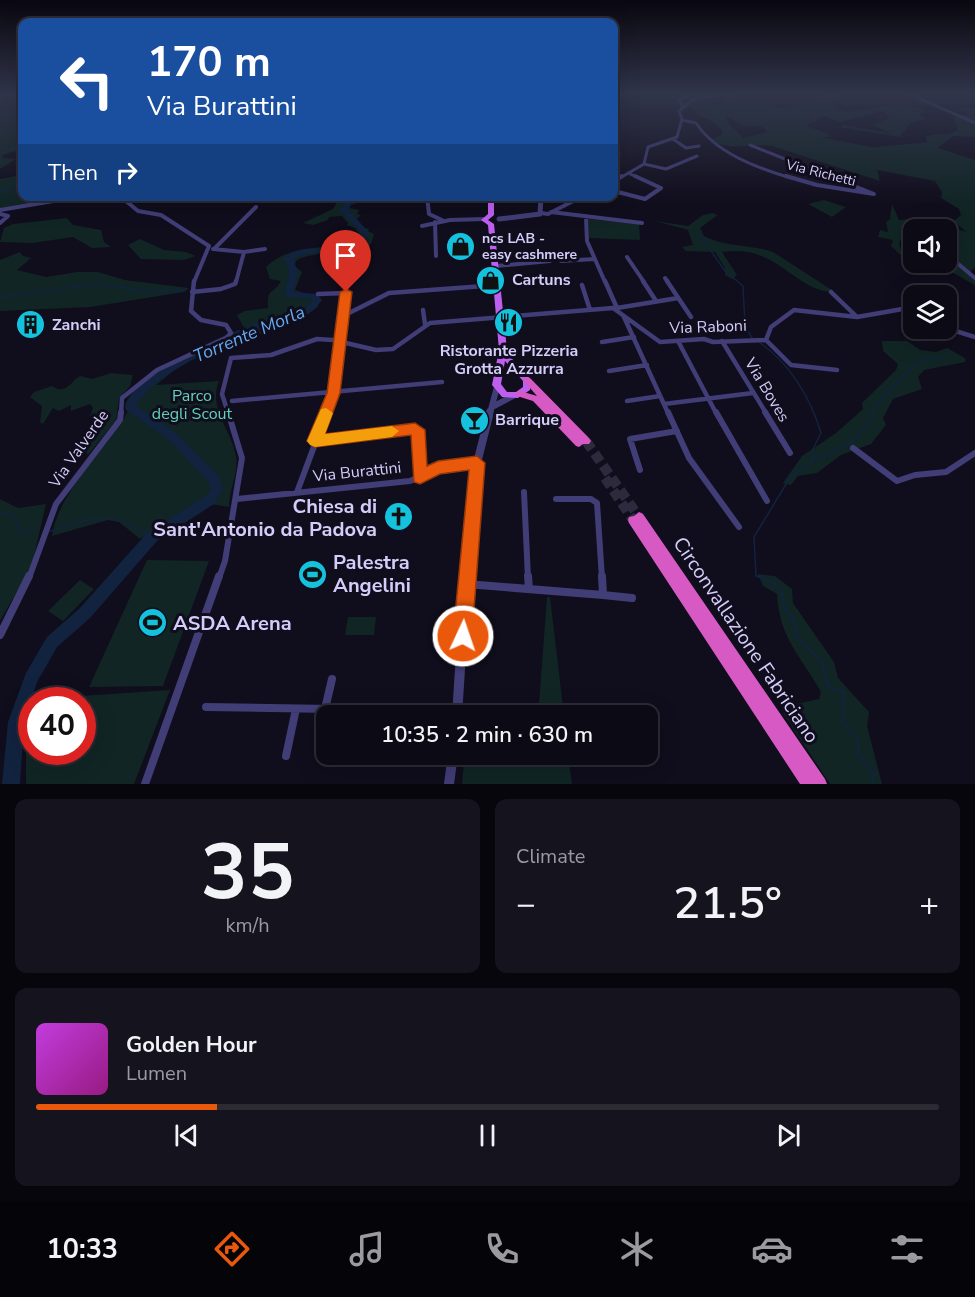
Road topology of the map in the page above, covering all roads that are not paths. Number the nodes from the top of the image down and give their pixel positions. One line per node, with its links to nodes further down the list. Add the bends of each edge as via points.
1 (680, 131): 3 (street)
2 (701, 131): 4 (street, Via Richetti, via 723,150 781,175 874,194)
3 (673, 139): 5 (street, via 685,148); 7 (street, via 648,147)
4 (750, 145)
5 (699, 146)
6 (697, 156): 7 (street, via 666,169)
7 (644, 164): 8 (street)
8 (628, 174): 9 (street); 10 (street, via 661,188 643,199)
9 (618, 179)
10 (618, 192)
11 (57, 201): 19 (street)
12 (126, 201): 31 (street, via 136,210 161,215)
13 (428, 201): 26 (street, via 429,214)
14 (490, 201): 24 (main road)
15 (541, 201): 21 (street)
16 (574, 201): 18 (street)
17 (256, 207): 31 (street)
18 (560, 209): 20 (street); 22 (street)
19 (0, 212): 28 (street, via 8,216)
20 (551, 212): 21 (street); 22 (street)
21 (541, 213): 25 (street)
22 (573, 215): 23 (street)
23 (586, 217): 29 (street); 37 (street, via 585,233)
24 (488, 219): 25 (main road); 26 (street); 41 (main road)
25 (499, 219)
26 (450, 220): 27 (street)
27 (435, 222): 30 (street); 34 (street)
28 (0, 223)
29 (642, 223)
30 (422, 226)
31 (212, 249): 33 (street); 46 (street, via 200,266)
32 (265, 249): 33 (street)
33 (244, 252): 46 (street, via 235,284)
34 (436, 256)
35 (627, 257): 51 (street)
36 (349, 260): 47 (street)
37 (595, 260): 39 (street); 55 (street)
38 (550, 261): 41 (street)
39 (561, 261)
40 (957, 263): 43 (street)
41 (496, 266): 44 (main road)
42 (665, 278): 50 (street)
43 (975, 278)
44 (498, 285): 56 (street, via 389,293); 59 (main road)
45 (582, 285): 54 (street)
46 (192, 292): 104 (street, Via Valverde, via 191,311 195,316 226,325 231,333 176,360 122,398 120,420 56,504 34,567)
47 (346, 292): 49 (street); 56 (street)
48 (831, 292): 58 (street)
49 (318, 294)
50 (678, 298): 51 (street); 57 (street)
51 (656, 301): 55 (street)
52 (903, 309): 58 (street, Via Raboni)
53 (423, 310): 60 (street)
54 (590, 310): 55 (street); 59 (street)
55 (619, 311): 62 (street); 66 (street, Via Raboni, via 652,339)
56 (343, 316): 64 (street)
57 (691, 317)
58 (856, 317): 65 (street, Via Raboni, via 794,310 771,327)
59 (499, 318): 60 (street); 69 (main road)
60 (425, 324): 64 (street, via 392,349 374,349)
61 (957, 332): 63 (street)
62 (634, 337): 68 (street); 70 (street)
63 (975, 338)
64 (340, 340): 77 (street); 96 (street, via 314,339 265,356 231,358 222,394 242,458)
65 (766, 340): 67 (street, Via Raboni); 72 (street, Via Raboni, via 791,365)
66 (678, 341): 67 (street, Via Raboni); 81 (street)
67 (722, 341): 78 (street, Via Boves)
68 (602, 342)
69 (503, 350): 73 (main road); 74 (main road)
70 (647, 365): 71 (street); 80 (street)
71 (609, 370)
72 (837, 370)
73 (499, 376): 74 (main road, via 508,372); 76 (main road)
74 (524, 377): 79 (main road, via 527,388); 79 (highway, via 583,443 536,399)
75 (442, 382): 77 (street)
76 (496, 387): 79 (main road, via 503,394); 85 (street)
77 (334, 393): 82 (street); 87 (street)
78 (753, 393): 81 (street); 89 (street, Via Boves)
79 (517, 395): 85 (street)
80 (660, 396): 83 (street); 84 (street)
81 (709, 398): 84 (street); 98 (street)
82 (232, 401)
83 (627, 401)
84 (664, 404): 86 (street)
85 (494, 406): 91 (street)
86 (677, 431): 92 (street, via 630,439); 99 (street, via 689,458)
87 (315, 441): 93 (street, via 418,430); 94 (street)
88 (854, 448): 90 (street, via 897,481 946,472)
89 (789, 453)
90 (975, 453)
91 (477, 463): 93 (street, Via Burattini, via 438,468); 100 (street)
92 (640, 470)
93 (420, 477): 94 (street, Via Burattini)
94 (297, 492): 96 (street, Via Burattini)
95 (524, 492): 101 (street)
96 (237, 499): 113 (street, via 225,561)
97 (555, 500): 102 (street, via 591,499 597,503)
98 (767, 501)
99 (740, 527)
100 (466, 584): 101 (street); 107 (street)
101 (529, 589): 102 (street)
102 (603, 595): 103 (street)
103 (632, 598)
104 (0, 634)
105 (332, 679): 106 (street)
106 (326, 705)
107 (458, 705)
108 (206, 707): 109 (street)
109 (296, 709): 110 (street); 111 (street)
110 (316, 709)
111 (286, 756)
112 (452, 765): 114 (street)
113 (145, 784)
114 (449, 784)
115 (809, 784): 116 (highway, Circonvallazione Fabriciano, via 636,519)
116 (820, 784)

